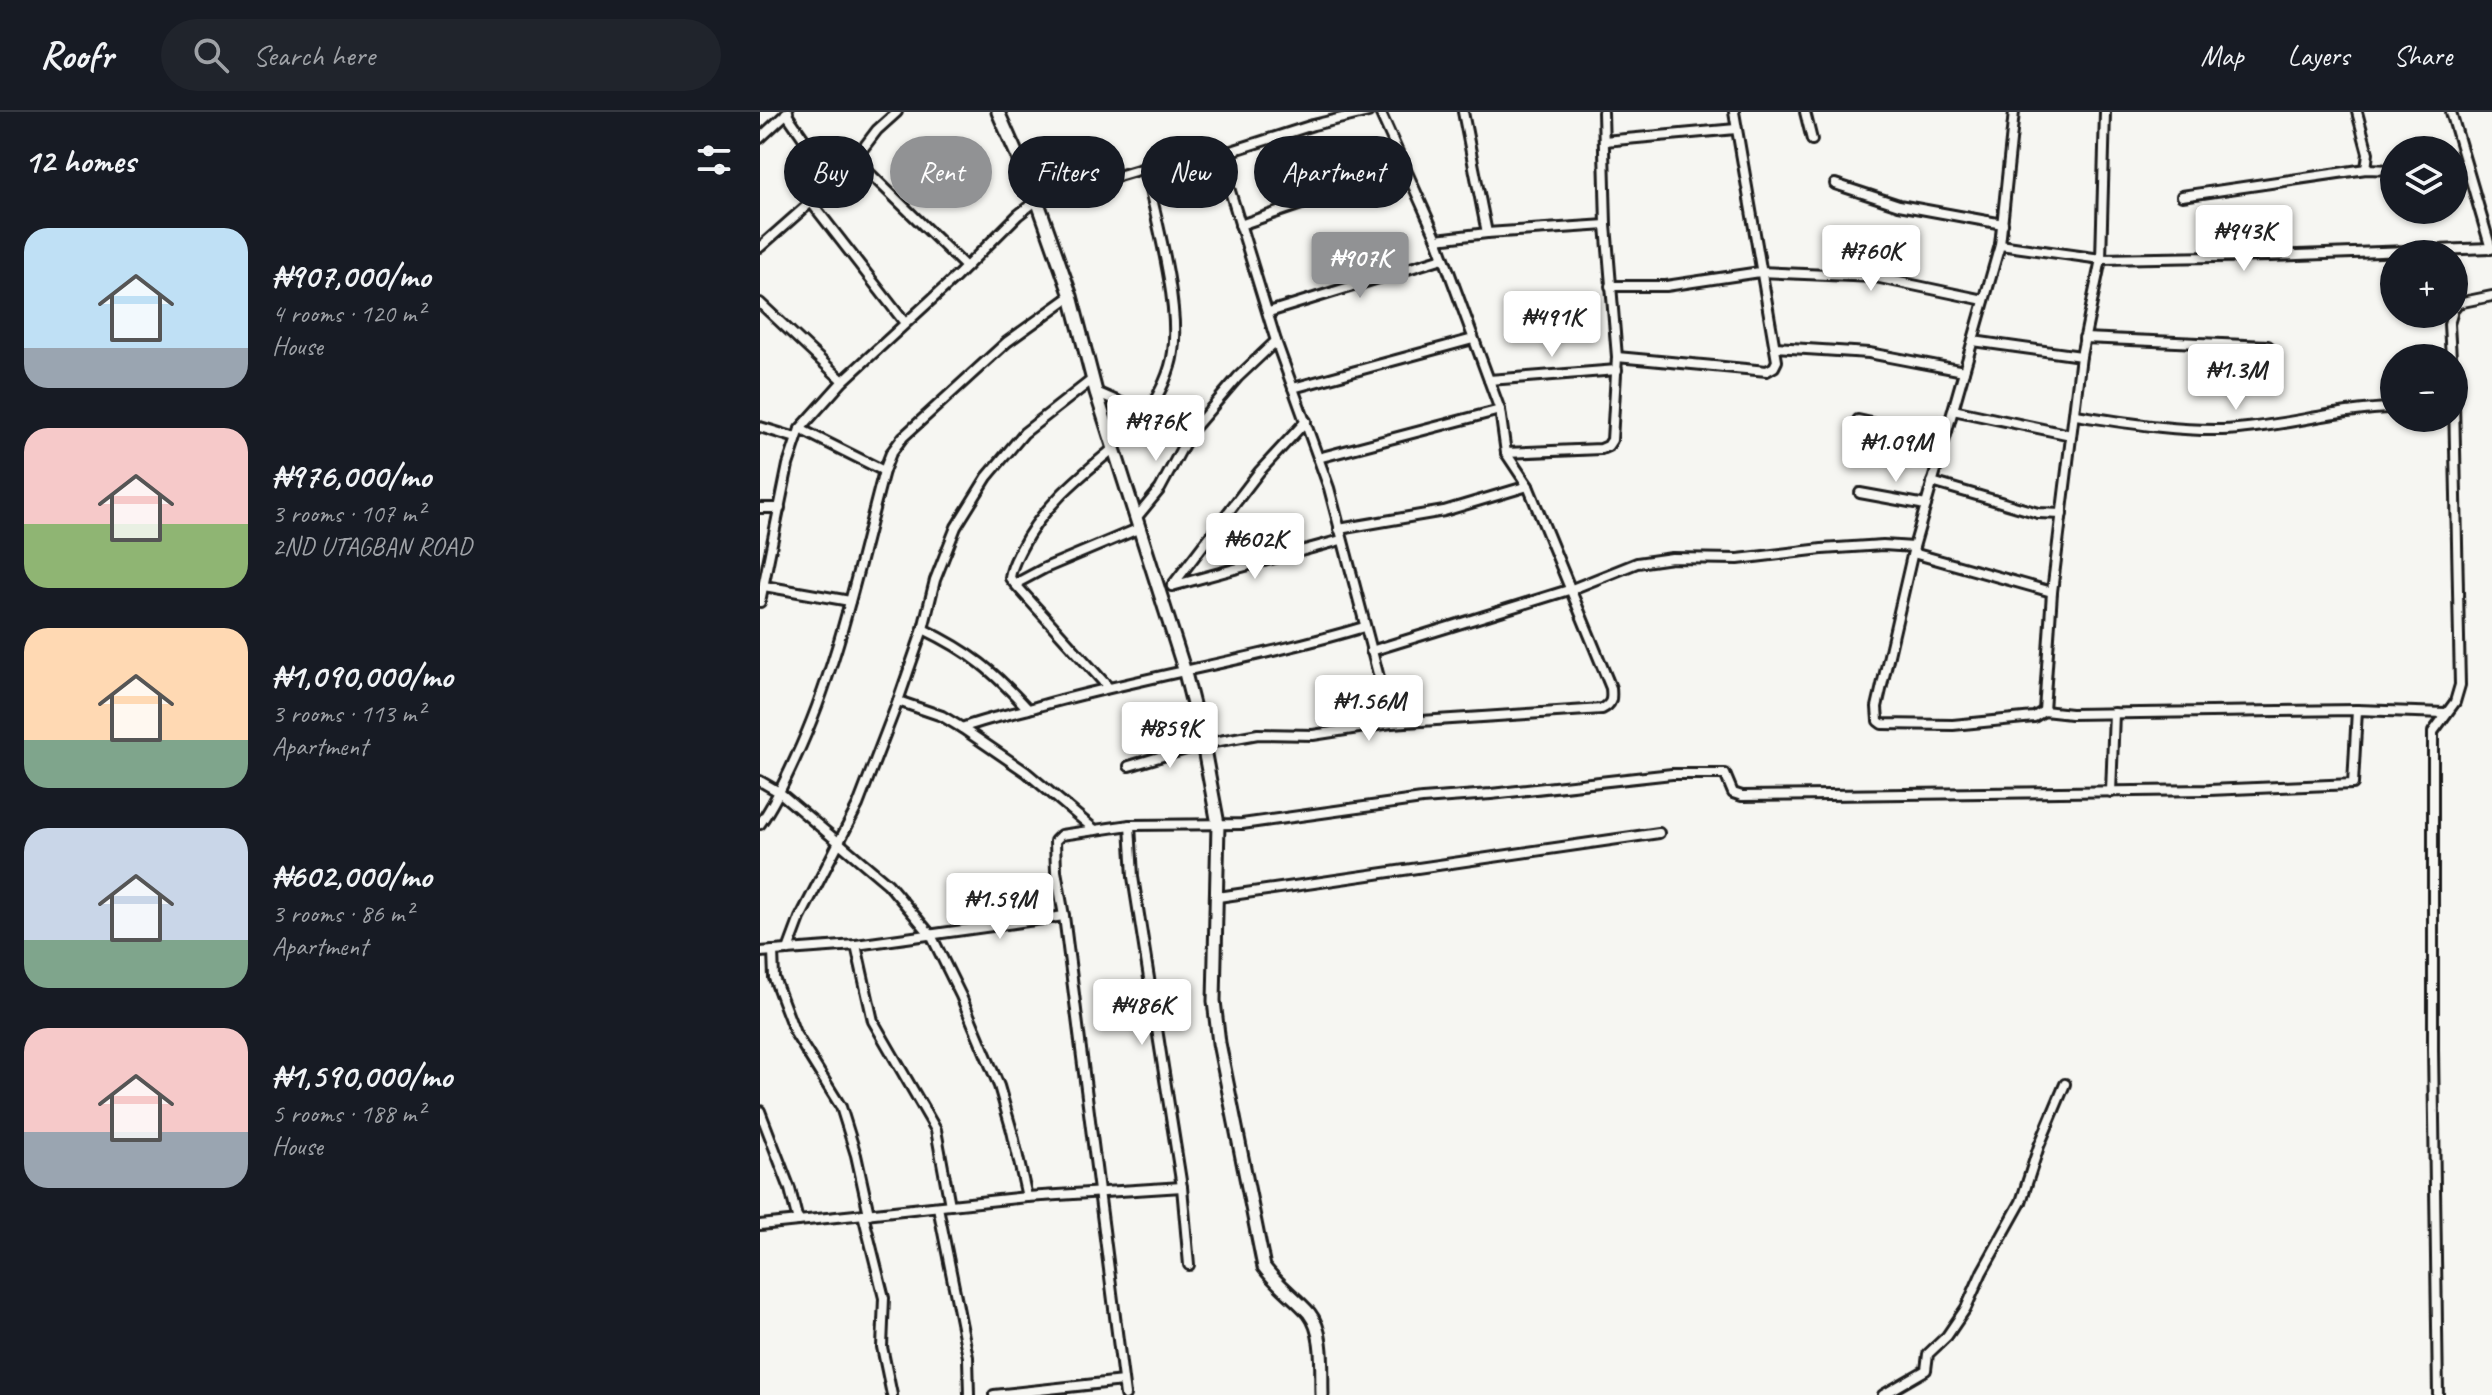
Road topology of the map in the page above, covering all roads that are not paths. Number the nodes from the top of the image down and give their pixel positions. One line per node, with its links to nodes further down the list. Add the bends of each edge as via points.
1 (897, 112): 17 (street)
2 (998, 112): 18 (street)
3 (1368, 112): 23 (street)
4 (1380, 112): 19 (street)
5 (1463, 112): 41 (street)
6 (1603, 112): 22 (street)
7 (1734, 112): 14 (street)
8 (1805, 112): 21 (street)
9 (2014, 112): 38 (street)
10 (2105, 112): 47 (street)
11 (2357, 112): 24 (street, via 2368,153)
12 (2451, 112): 20 (street)
13 (787, 113): 15 (street); 16 (street)
14 (1736, 129): 22 (street); 49 (street)
15 (762, 134)
16 (802, 136)
17 (872, 136)
18 (1009, 136)
19 (1390, 136)
20 (2455, 136)
21 (1812, 140)
22 (1604, 141): 40 (street)
23 (1238, 149)
24 (2366, 169): 25 (street); 30 (street)
25 (2380, 170)
26 (874, 177): 48 (street)
27 (2468, 180): 45 (street)
28 (1835, 184): 38 (street, via 1899,205)
29 (1413, 190): 42 (street)
30 (2182, 196)
31 (804, 208): 44 (street)
32 (816, 208): 57 (street)
33 (1027, 208): 48 (street)
34 (1040, 208): 51 (street)
35 (1153, 208): 76 (street, via 1174,335 1167,375)
36 (1235, 208): 39 (street)
37 (1290, 208): 39 (street)
38 (2003, 224): 43 (street)
39 (1240, 225): 56 (street)
40 (1606, 225): 41 (street); 50 (street)
41 (1487, 233): 42 (street)
42 (1437, 239): 46 (street)
43 (2000, 245): 47 (street); 53 (street)
44 (760, 247)
45 (2491, 250): 47 (street)
46 (1443, 258): 56 (street); 59 (street)
47 (2101, 259): 58 (street)
48 (966, 267): 57 (street)
49 (1760, 272): 50 (street, via 1666,286); 53 (street, via 1875,277); 63 (street)
50 (1610, 286): 65 (street)
51 (1071, 296): 68 (street); 90 (street, via 1007,342 903,437)
52 (2492, 296): 54 (street)
53 (1984, 300): 61 (street)
54 (2468, 301)
55 (760, 303): 70 (street)
56 (1269, 312): 60 (street)
57 (905, 323): 70 (street)
58 (2084, 338): 62 (street); 64 (street)
59 (1473, 339): 69 (street); 71 (street)
60 (1276, 341): 71 (street); 84 (street)
61 (1973, 341): 64 (street); 67 (street)
62 (2268, 346)
63 (1775, 347): 65 (street, via 1777,361 1767,371); 67 (street, via 1869,353)
64 (2081, 356): 77 (street)
65 (1617, 357): 66 (street)
66 (1617, 370): 69 (street); 88 (street, via 1608,446)
67 (1964, 371): 75 (street)
68 (1093, 379): 72 (street); 111 (street, via 1024,433 987,477 956,527)
69 (1489, 380): 74 (street)
70 (843, 381): 81 (street)
71 (1293, 388): 79 (street)
72 (1096, 392): 76 (street); 87 (street)
73 (2380, 409): 77 (street, via 2224,430)
74 (1500, 410): 88 (street); 89 (street)
75 (1953, 410): 82 (street); 85 (street)
76 (1147, 415): 84 (street)
77 (2075, 415): 85 (street)
78 (1858, 420): 82 (street, via 1931,436)
79 (1306, 421): 89 (street); 104 (street, via 1259,472)
80 (760, 427): 86 (street)
81 (800, 429): 86 (street); 90 (street)
82 (1947, 432): 91 (street)
83 (2455, 432): 120 (street, via 2460,685)
84 (1190, 433): 98 (street)
85 (2071, 435): 97 (street)
86 (796, 438): 96 (street)
87 (1114, 448): 98 (street); 102 (street, via 1031,529 1010,570)
88 (1506, 453): 92 (street)
89 (1318, 458): 99 (street)
90 (884, 471): 109 (street)
91 (1932, 482): 94 (street); 97 (street, via 2038,513)
92 (1528, 486): 99 (street, via 1444,511); 106 (street)
93 (1860, 493): 94 (street)
94 (1926, 505): 101 (street)
95 (760, 508): 96 (street)
96 (780, 508): 103 (street)
97 (2062, 514): 107 (street)
98 (1138, 522): 102 (street); 105 (street)
99 (1339, 529): 100 (street)
100 (1341, 540): 104 (street); 110 (street)
101 (1914, 550): 106 (street, via 1883,545 1738,559 1672,558 1637,563); 107 (street); 118 (street, via 1878,721 1953,725 2025,718)
102 (1015, 584): 114 (street)
103 (764, 586): 108 (street); 109 (street)
104 (1172, 586): 105 (street)
105 (1159, 589): 113 (street)
106 (1572, 589): 112 (street); 121 (street, via 1611,688 1609,706)
107 (2052, 592): 118 (street)
108 (760, 600)
109 (850, 601): 126 (street, via 814,719)
110 (1364, 627): 112 (street); 113 (street)
111 (923, 629): 115 (street); 116 (street, via 995,673)
112 (1371, 651): 121 (street)
113 (1184, 669): 114 (street); 123 (street)
114 (1108, 687): 116 (street)
115 (898, 701): 122 (street); 133 (street)
116 (1028, 709): 122 (street)
117 (2357, 710): 119 (street); 120 (street); 127 (street, via 2353,784)
118 (2044, 711): 119 (street)
119 (2114, 713): 127 (street)
120 (2445, 713): 160 (street, via 2433,732)
121 (1391, 723): 123 (street)
122 (962, 728): 131 (street, via 1026,772)
123 (1203, 744): 124 (street); 129 (street)
124 (1129, 766)
125 (760, 781): 126 (street)
126 (779, 792): 128 (street); 133 (street)
127 (2111, 792): 129 (street, via 1742,796 1733,793 1725,774 1672,774)
128 (760, 824)
129 (1218, 824): 130 (street); 134 (street)
130 (1130, 825): 131 (street); 143 (street, via 1133,877)
131 (1095, 830): 135 (street, via 1061,835 1055,841)
132 (1659, 833): 134 (street)
133 (839, 844): 136 (street, via 888,884); 138 (street)
134 (1218, 897): 158 (street, via 1214,1001 1258,1240 1264,1267 1310,1314 1318,1330)
135 (1064, 916): 136 (street); 144 (street)
136 (931, 935): 137 (street); 145 (street, via 999,1086)
137 (856, 945): 138 (street); 146 (street, via 873,1021 936,1130)
138 (788, 950): 139 (street)
139 (773, 951): 140 (street); 148 (street, via 778,991 795,1033 841,1107)
140 (760, 952)
141 (2065, 1084): 159 (street, via 2021,1202 1966,1308 1928,1354 1926,1370)
142 (760, 1111): 149 (street)
143 (1182, 1187): 144 (street); 151 (street)
144 (1097, 1191): 145 (street); 152 (street)
145 (1027, 1197): 146 (street)
146 (950, 1205): 147 (street)
147 (938, 1207): 148 (street); 155 (street, via 968,1357)
148 (866, 1214): 149 (street); 154 (street, via 884,1298 882,1347)
149 (798, 1221): 150 (street)
150 (760, 1225)
151 (1189, 1265)
152 (1123, 1381): 153 (street); 157 (street)
153 (1033, 1393): 156 (street)
154 (892, 1395)
155 (969, 1395)
156 (994, 1395)
157 (1125, 1395)
158 (1322, 1395)
159 (1883, 1395)
160 (2438, 1395)

